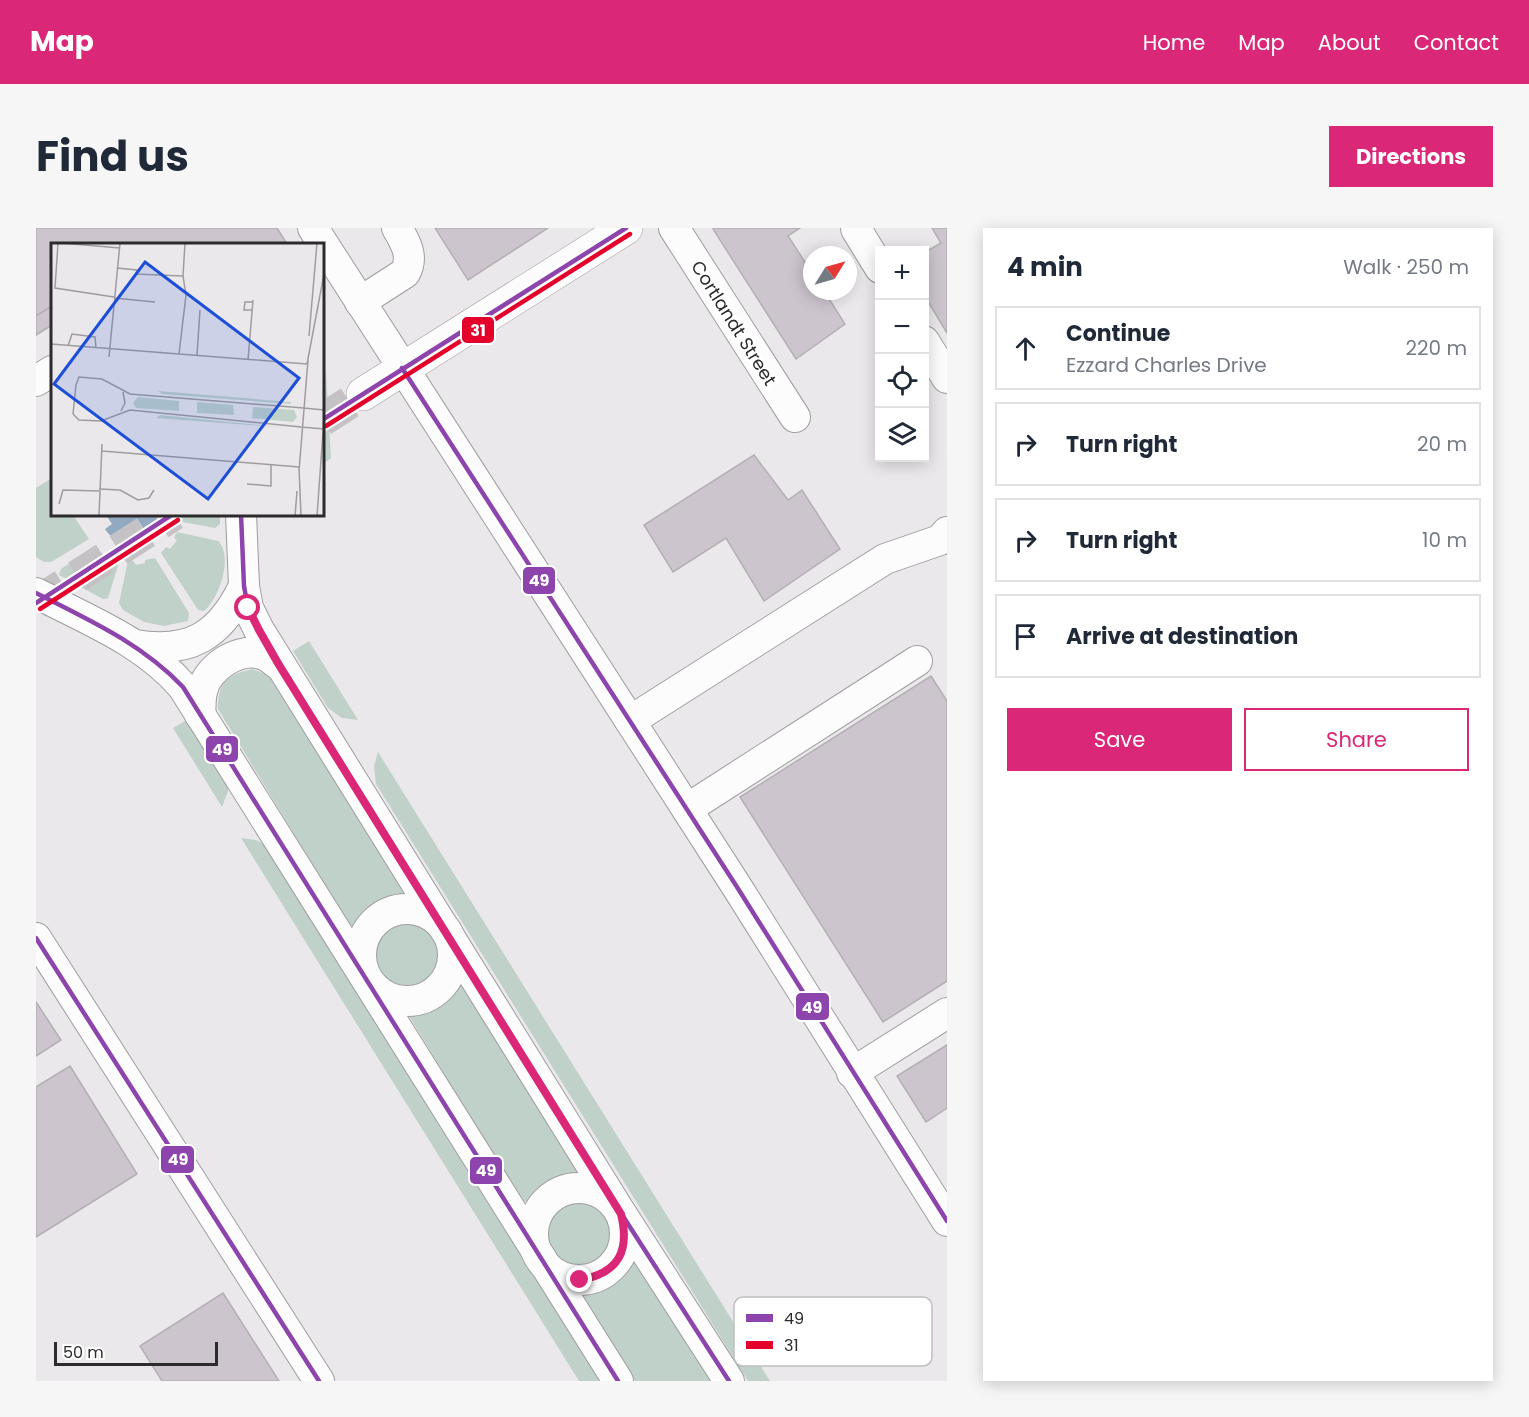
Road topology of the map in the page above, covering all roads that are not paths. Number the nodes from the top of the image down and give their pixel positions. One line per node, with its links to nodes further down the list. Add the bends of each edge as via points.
1 (313, 228): 6 (street)
2 (397, 228): 9 (street, via 408,249 409,266 405,273)
3 (627, 228): 11 (main road)
4 (674, 228): 16 (street, Cortlandt Street)
5 (857, 228): 8 (street)
6 (323, 243)
7 (324, 245): 9 (street)
8 (875, 260)
9 (360, 302): 11 (street)
10 (929, 349): 13 (street)
11 (402, 368): 15 (main road); 25 (street)
12 (51, 372): 14 (street)
13 (947, 378)
14 (36, 381)
15 (363, 393)
16 (795, 417)
17 (241, 516): 19 (street)
18 (947, 532): 25 (street, via 940,540 885,559)
19 (244, 586): 21 (street, via 224,620 203,637 171,648); 23 (street, via 252,615)
20 (36, 593): 21 (street)
21 (135, 645): 24 (street, via 171,673)
22 (917, 661): 26 (street)
23 (279, 665): 24 (street, via 263,654 249,653 231,657 215,667 202,691); 27 (street)
24 (200, 716): 29 (street)
25 (630, 721): 26 (street)
26 (687, 809): 31 (street)
27 (448, 934): 29 (street, via 452,966 436,991 410,1001 383,994); 29 (street, via 439,922 415,910 400,909 384,915 373,923 362,944 361,958); 32 (street)
28 (36, 938): 35 (street)
29 (371, 984): 34 (street)
30 (947, 1012): 31 (street)
31 (852, 1073): 33 (street)
32 (619, 1210): 34 (street, via 626,1232 624,1247 607,1271 580,1280 555,1272); 34 (street, via 599,1192 585,1188 570,1188 554,1196 544,1204 534,1225 534,1238); 37 (street)
33 (947, 1221)
34 (543, 1261): 36 (street)
35 (319, 1381)
36 (618, 1381)
37 (729, 1381)

